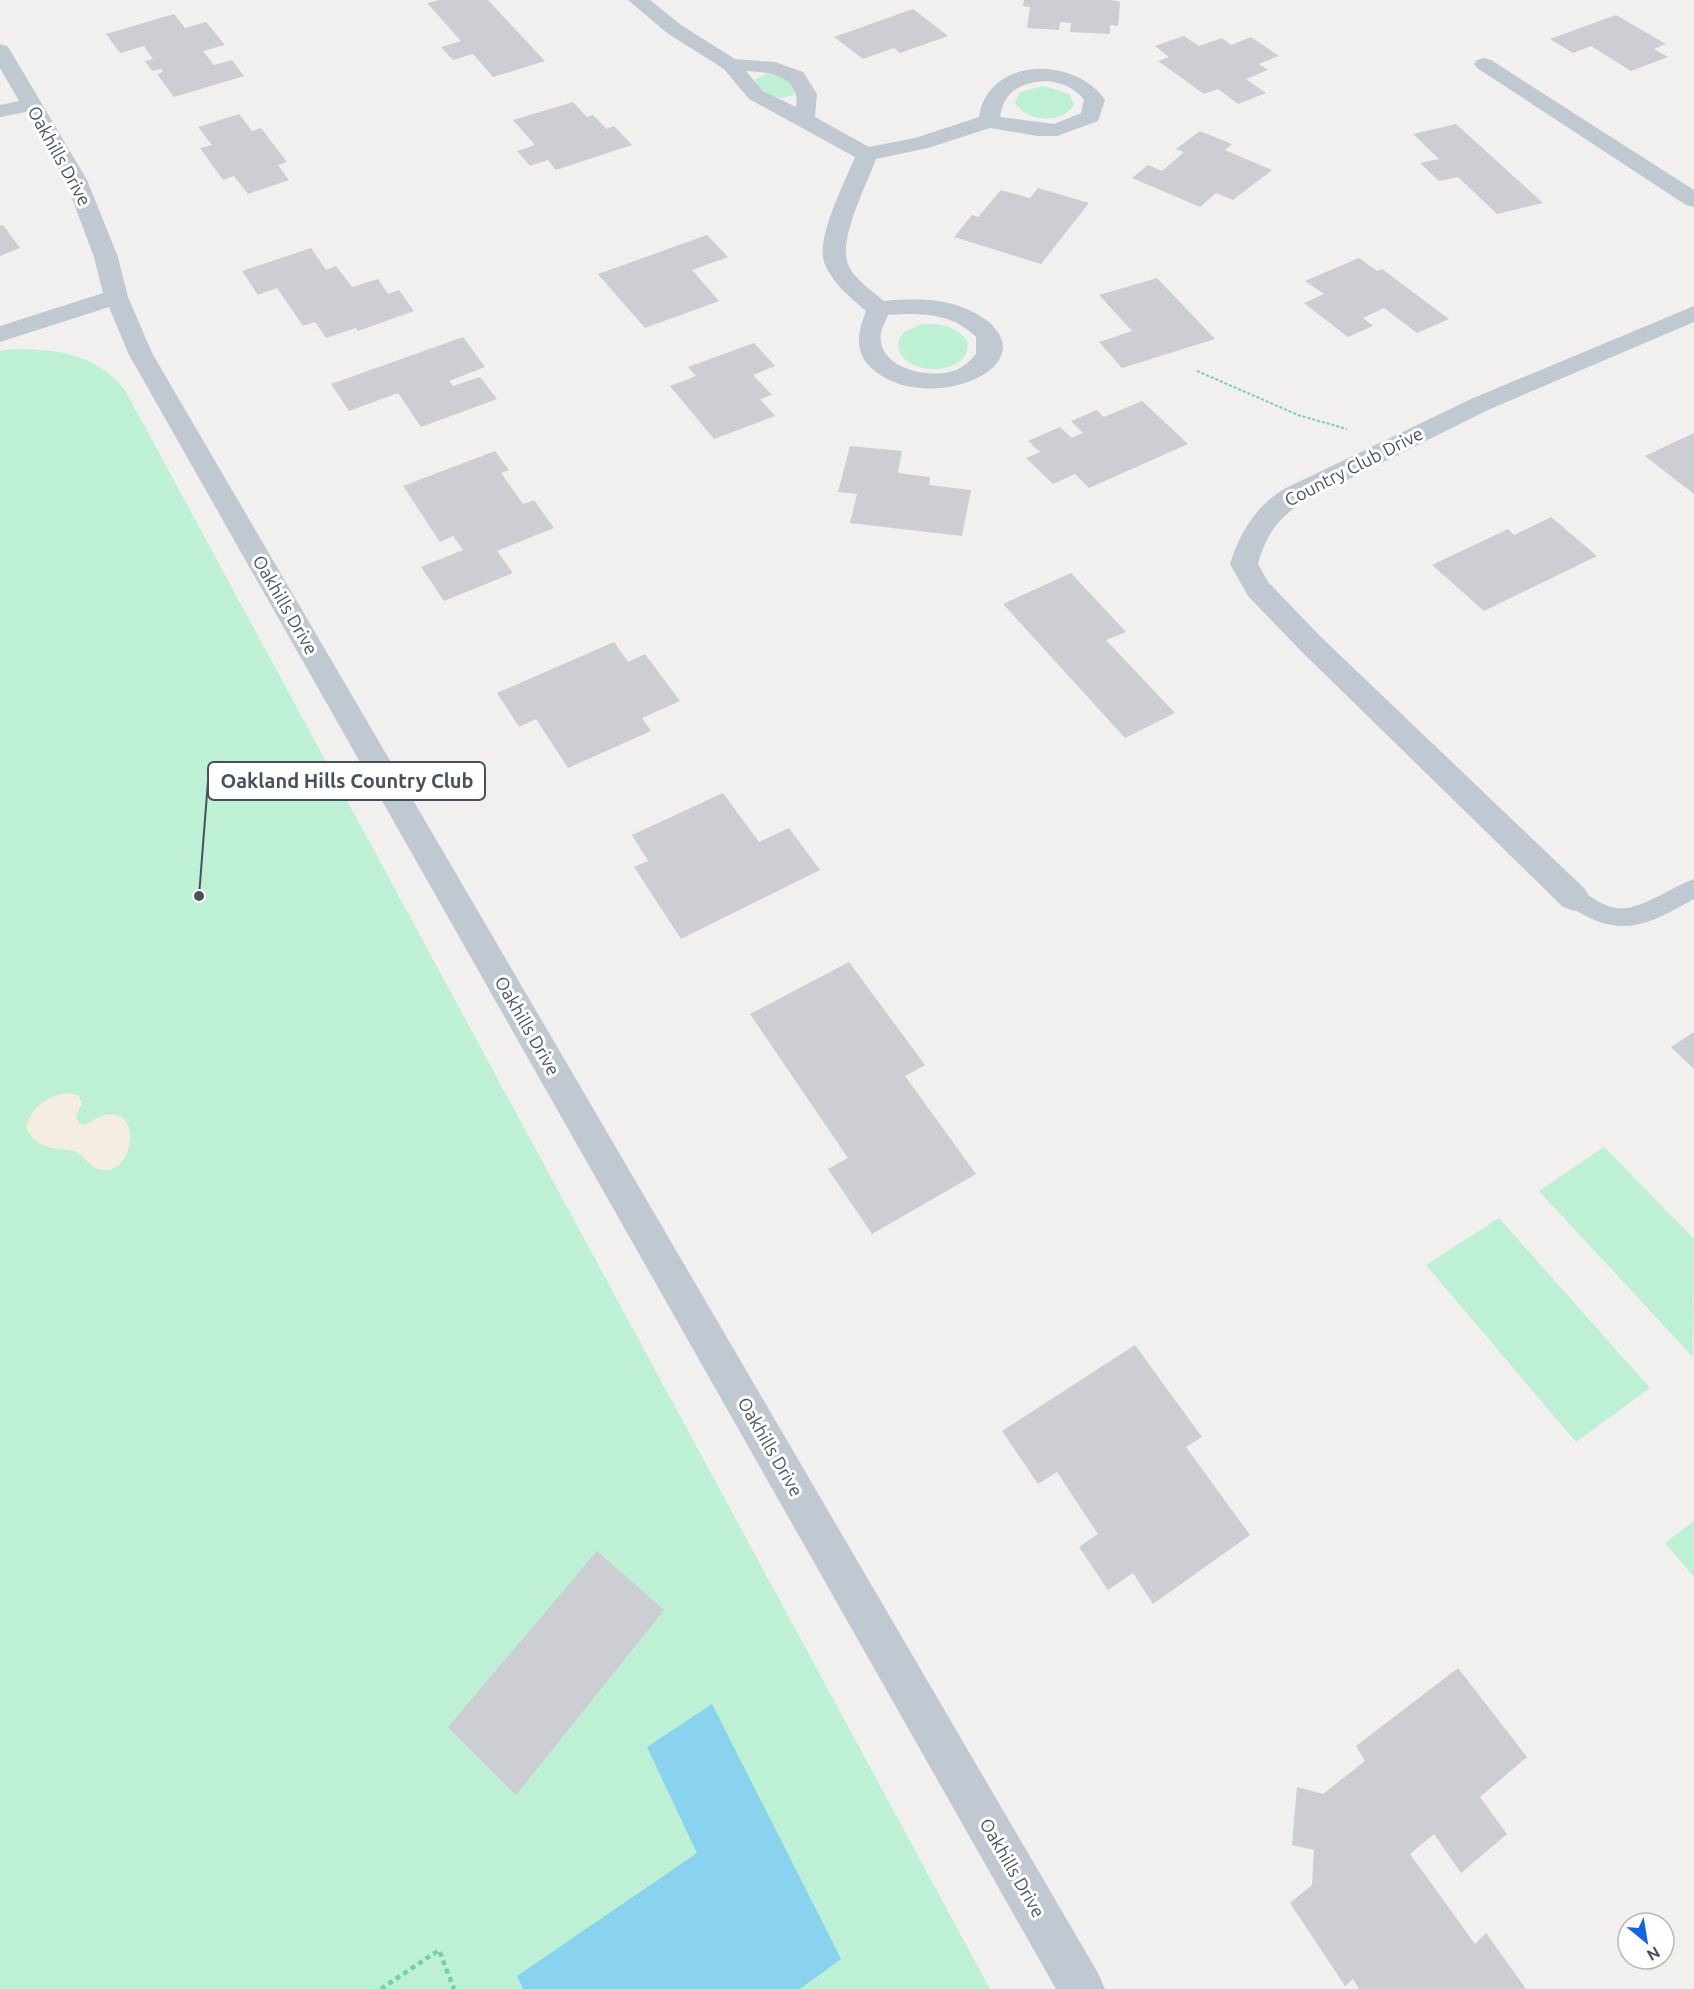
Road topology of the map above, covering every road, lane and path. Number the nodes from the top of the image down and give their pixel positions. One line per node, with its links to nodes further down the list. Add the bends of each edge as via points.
1 (638, 0): 4 (street, via 674,29)
2 (0, 50): 5 (street, Oakhills Drive)
3 (1485, 64): 9 (street)
4 (731, 65): 6 (street, via 758,99); 6 (street, via 778,68 789,73 807,94)
5 (15, 108): 10 (street, Oakhills Drive, via 76,180 106,257)
6 (804, 119): 8 (street, via 842,145)
7 (989, 121): 8 (street, via 912,145)
8 (867, 154): 11 (street, via 834,239 834,259 847,278)
9 (1694, 201)
10 (116, 297): 13 (street); 20 (street, Oakhills Drive, via 140,353)
11 (879, 309): 11 (street, via 938,307 959,312 987,334 992,347 980,367 960,377 921,382 895,374 880,362 868,334)
12 (1694, 313): 15 (street, Country Club Drive, via 1542,376)
13 (0, 334)
14 (1197, 371): 15 (path, via 1298,415 1351,430)
15 (1384, 449): 17 (street, Country Club Drive, via 1279,505 1260,525 1244,564 1257,589 1311,644)
16 (1694, 888): 17 (lane, via 1669,903 1618,918)
17 (1574, 898)
18 (381, 1989): 19 (path, via 439,1950)
19 (454, 1989)
20 (1082, 1989)

